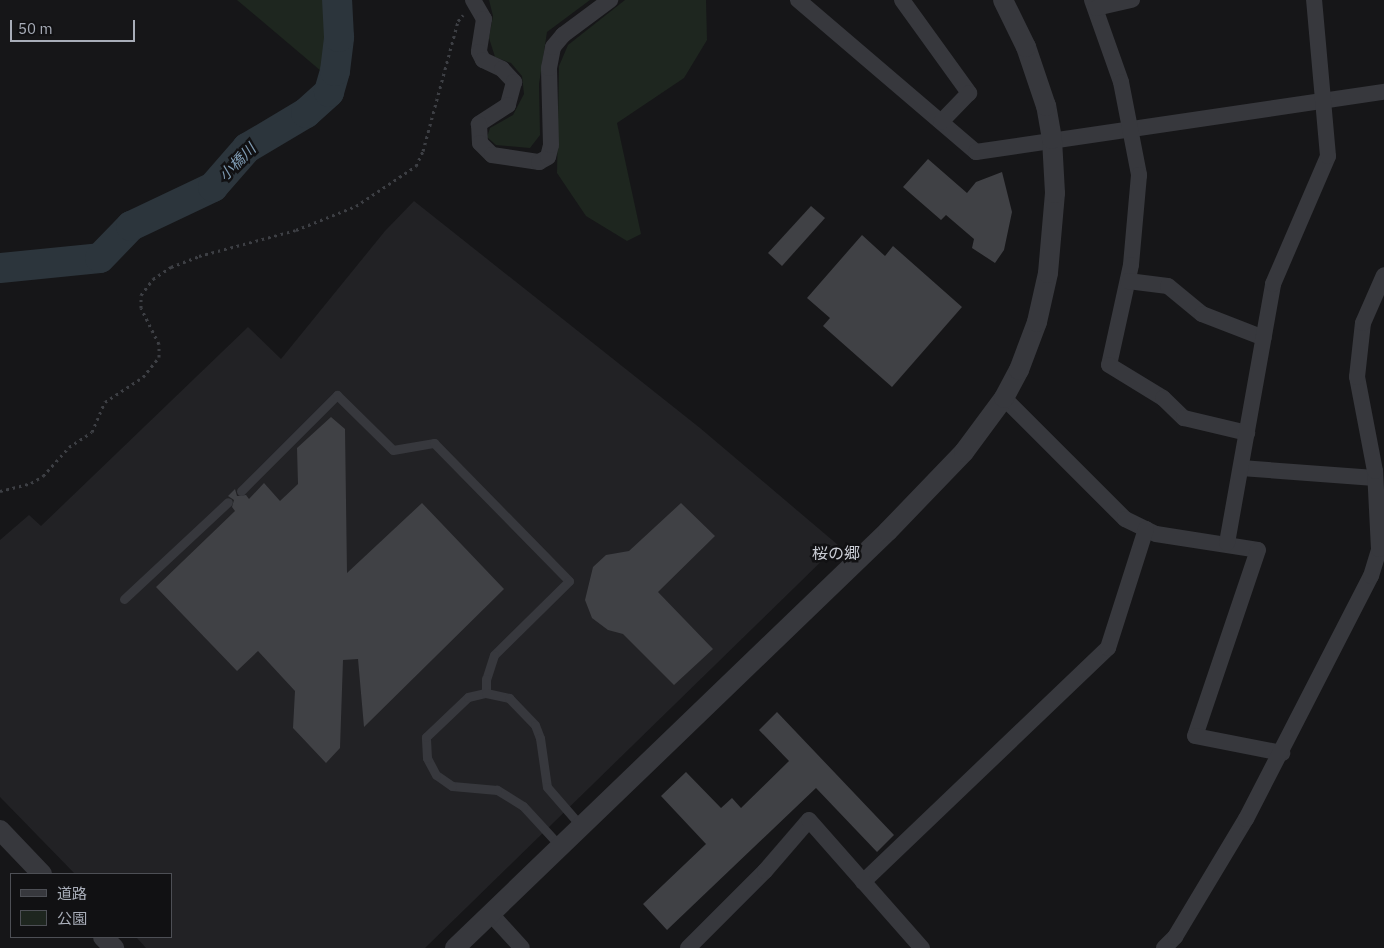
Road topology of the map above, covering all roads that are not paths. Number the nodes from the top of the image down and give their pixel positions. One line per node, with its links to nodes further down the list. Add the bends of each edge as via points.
1 (473, 0): 2 (street, via 484,19 479,52 490,65 509,75 514,90 508,105 479,124 480,143 492,155 539,162 548,157 551,145 549,68 553,46)
2 (610, 0)
3 (902, 0): 11 (street, via 969,93)
4 (1003, 0): 13 (street, via 1036,73)
5 (1132, 0): 8 (street)
6 (1314, 0): 10 (street)
7 (803, 2): 11 (street)
8 (1094, 4): 12 (street, via 1122,82)
9 (1384, 92): 10 (street)
10 (1324, 100): 12 (street); 16 (street, via 1328,156 1273,284)
11 (941, 122): 13 (street, via 976,152)
12 (1131, 128): 13 (street); 15 (street, via 1139,175)
13 (1052, 139): 17 (street, via 1055,193 1048,273 1037,322 1019,370)
14 (1384, 275): 20 (street, via 1363,323 1357,377)
15 (1128, 282): 16 (street, via 1168,286 1202,314); 18 (street, via 1109,366 1163,398 1184,418)
16 (1264, 338): 18 (street)
17 (1004, 398): 23 (street, via 1125,519); 28 (street, via 964,452 888,531)
18 (1247, 433): 19 (street)
19 (1241, 468): 20 (street); 24 (street)
20 (1375, 478): 27 (street, via 1379,549 1371,576)
21 (242, 491): 26 (lane, via 337,395 393,450 434,443 569,581 494,655 486,679)
22 (228, 502): 25 (lane)
23 (1146, 529): 24 (street, via 1156,534); 32 (street, via 1108,648)
24 (1227, 543): 27 (street, via 1258,550 1195,736)
25 (124, 599)
26 (486, 693): 28 (lane, via 509,698 534,725 540,738 548,787); 30 (lane, via 468,697 426,736 425,746 431,768 452,786 497,790 523,806)
27 (1282, 753): 40 (street, via 1175,937)
28 (580, 825): 30 (street)
29 (0, 830): 31 (street)
30 (559, 845): 33 (street)
31 (41, 873)
32 (863, 882): 38 (street, via 809,820 765,871); 39 (street)
33 (490, 913): 36 (street); 37 (street)
34 (104, 938): 35 (street)
35 (114, 948)
36 (455, 948)
37 (522, 948)
38 (688, 948)
39 (922, 948)
40 (1164, 948)

